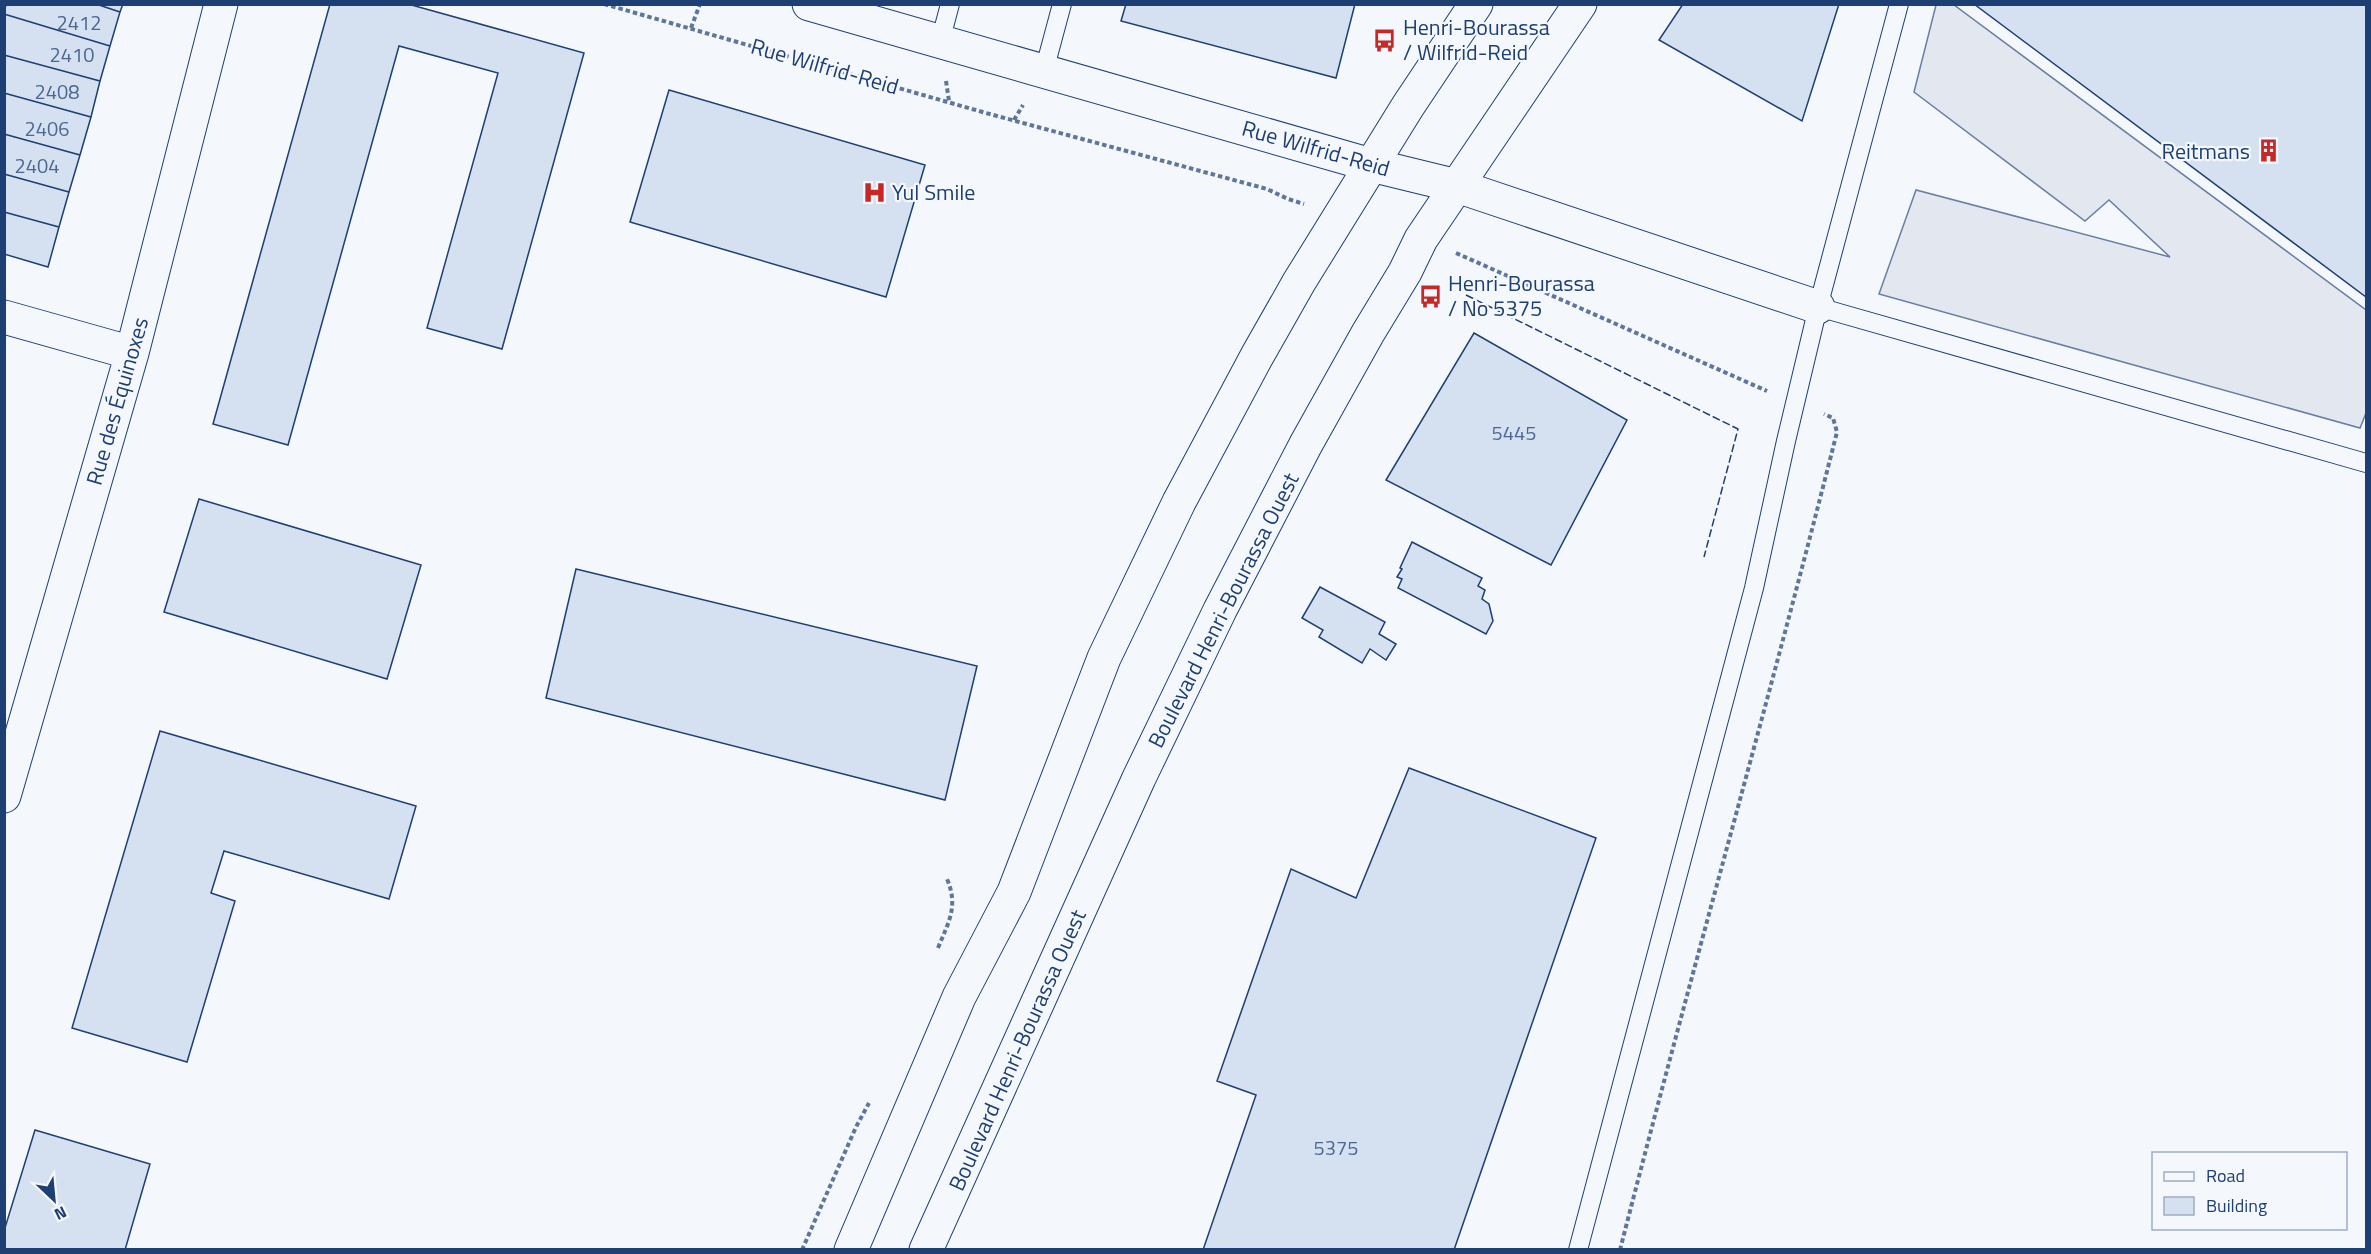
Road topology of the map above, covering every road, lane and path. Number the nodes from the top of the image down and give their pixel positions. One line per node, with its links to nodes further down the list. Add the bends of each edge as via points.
1 (221, 4): 19 (main road, Rue des Équinoxes)
2 (604, 4): 10 (path, Rue Wilfrid-Reid)
3 (700, 4): 10 (path)
4 (809, 4): 11 (main road, Rue Wilfrid-Reid)
5 (950, 4): 11 (lane)
6 (1062, 4): 12 (lane)
7 (1476, 4): 13 (main road)
8 (1580, 4): 14 (main road, Boulevard Henri-Bourassa Ouest)
9 (1899, 4): 17 (lane)
10 (691, 28): 15 (path, Rue Wilfrid-Reid, via 1268,189)
11 (940, 42): 12 (main road, Rue Wilfrid-Reid)
12 (1044, 71): 13 (main road, Rue Wilfrid-Reid)
13 (1371, 165): 14 (main road, Rue Wilfrid-Reid); 24 (main road, via 1257,356 1139,583 1104,658 1014,892 959,997)
14 (1457, 186): 17 (main road, Rue Wilfrid-Reid); 25 (main road, Boulevard Henri-Bourassa Ouest, via 1421,239 1306,444 1220,610 1139,778)
15 (1288, 199)
16 (1455, 252): 20 (path)
17 (1818, 307): 22 (lane); 26 (lane, via 1754,588)
18 (4, 317): 19 (main road)
19 (132, 353): 23 (main road, Rue des Équinoxes)
20 (1766, 390)
21 (1838, 432): 27 (path)
22 (2367, 463)
23 (4, 796)
24 (851, 1250)
25 (926, 1250)
26 (1578, 1250)
27 (1620, 1250)

